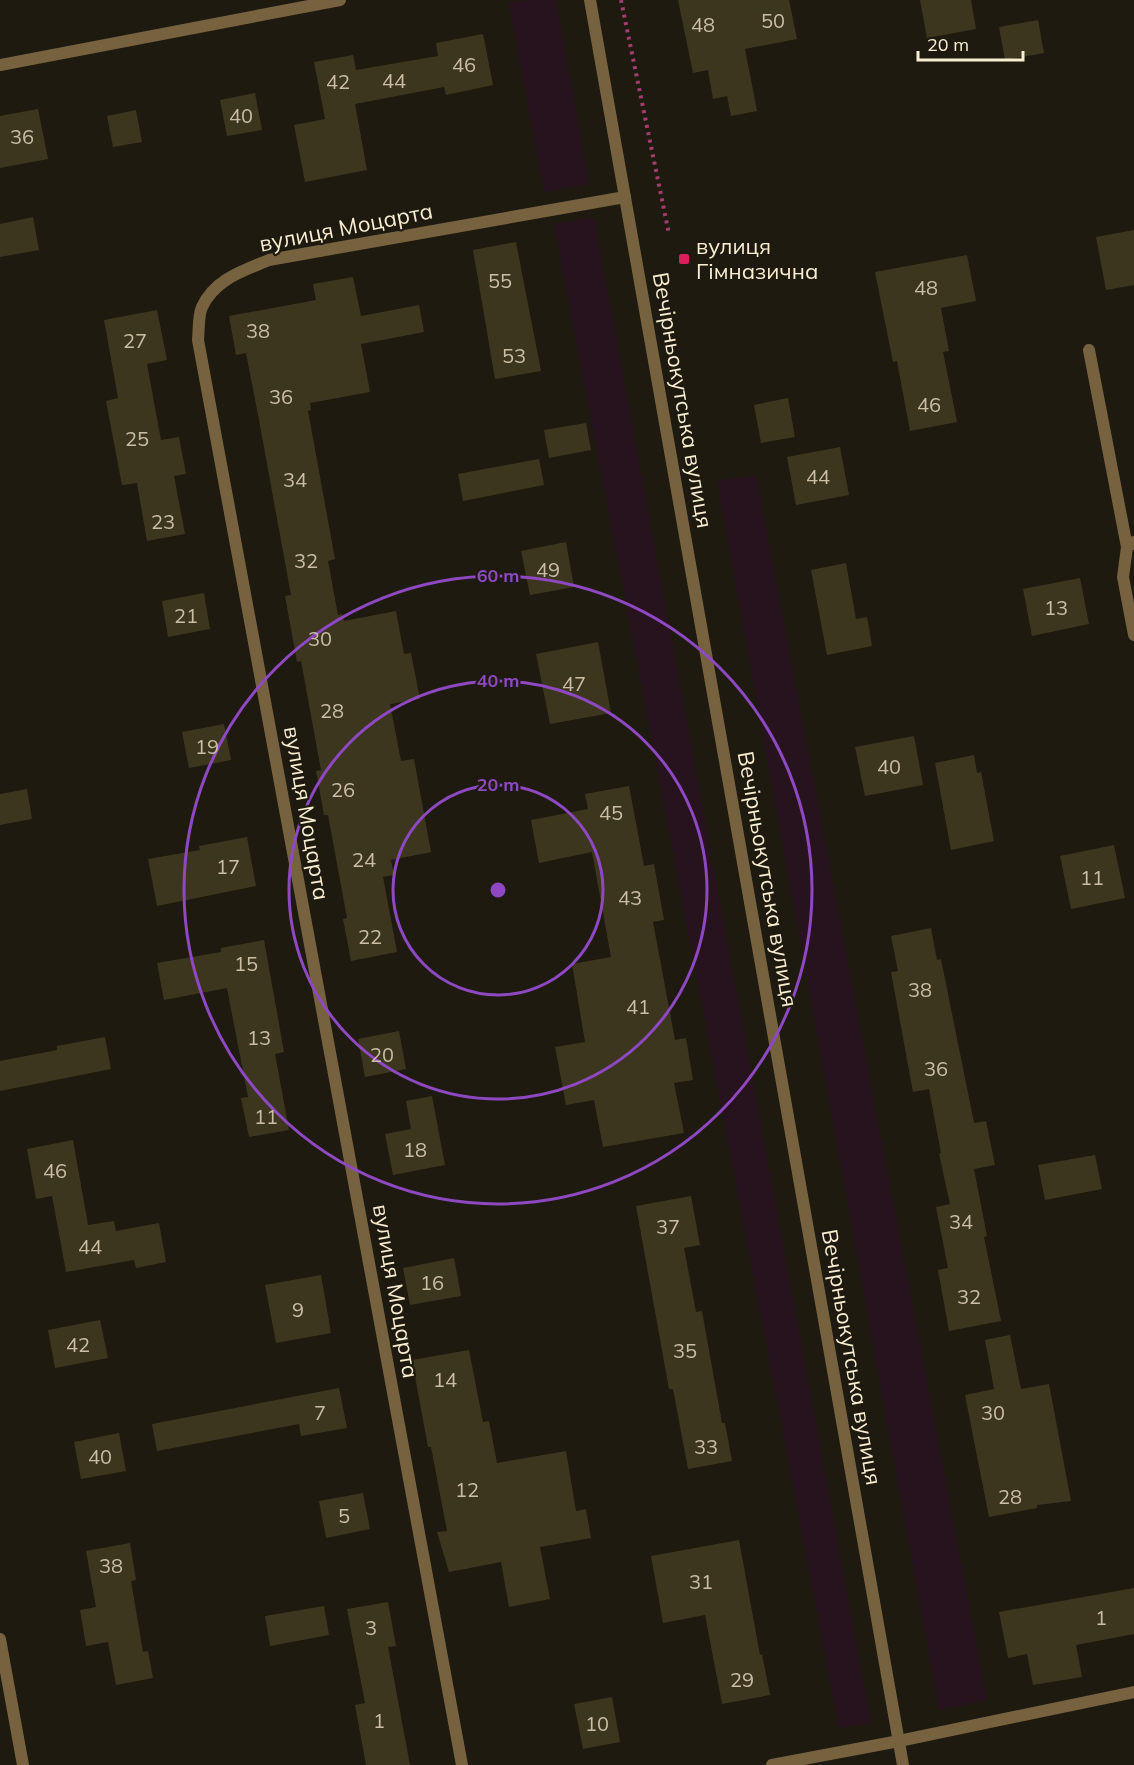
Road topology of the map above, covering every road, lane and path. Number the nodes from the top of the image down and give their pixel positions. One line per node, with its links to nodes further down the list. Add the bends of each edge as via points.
1 (340, 0): 4 (street)
2 (590, 0): 5 (street, Вечірньокутська вулиця)
3 (621, 0): 6 (path)
4 (0, 65)
5 (625, 197): 12 (street, Вечірньокутська вулиця); 14 (street, вулиця Моцарта, via 269,260 231,276 214,290 201,309 200,352)
6 (669, 234)
7 (1089, 350): 8 (street)
8 (1130, 544): 9 (street, via 1123,577)
9 (1134, 635)
10 (0, 1639): 13 (street)
11 (1134, 1692): 12 (street)
12 (899, 1741): 15 (street); 16 (street, Вечірньокутська вулиця)
13 (23, 1765)
14 (462, 1765)
15 (772, 1765)
16 (903, 1765)

